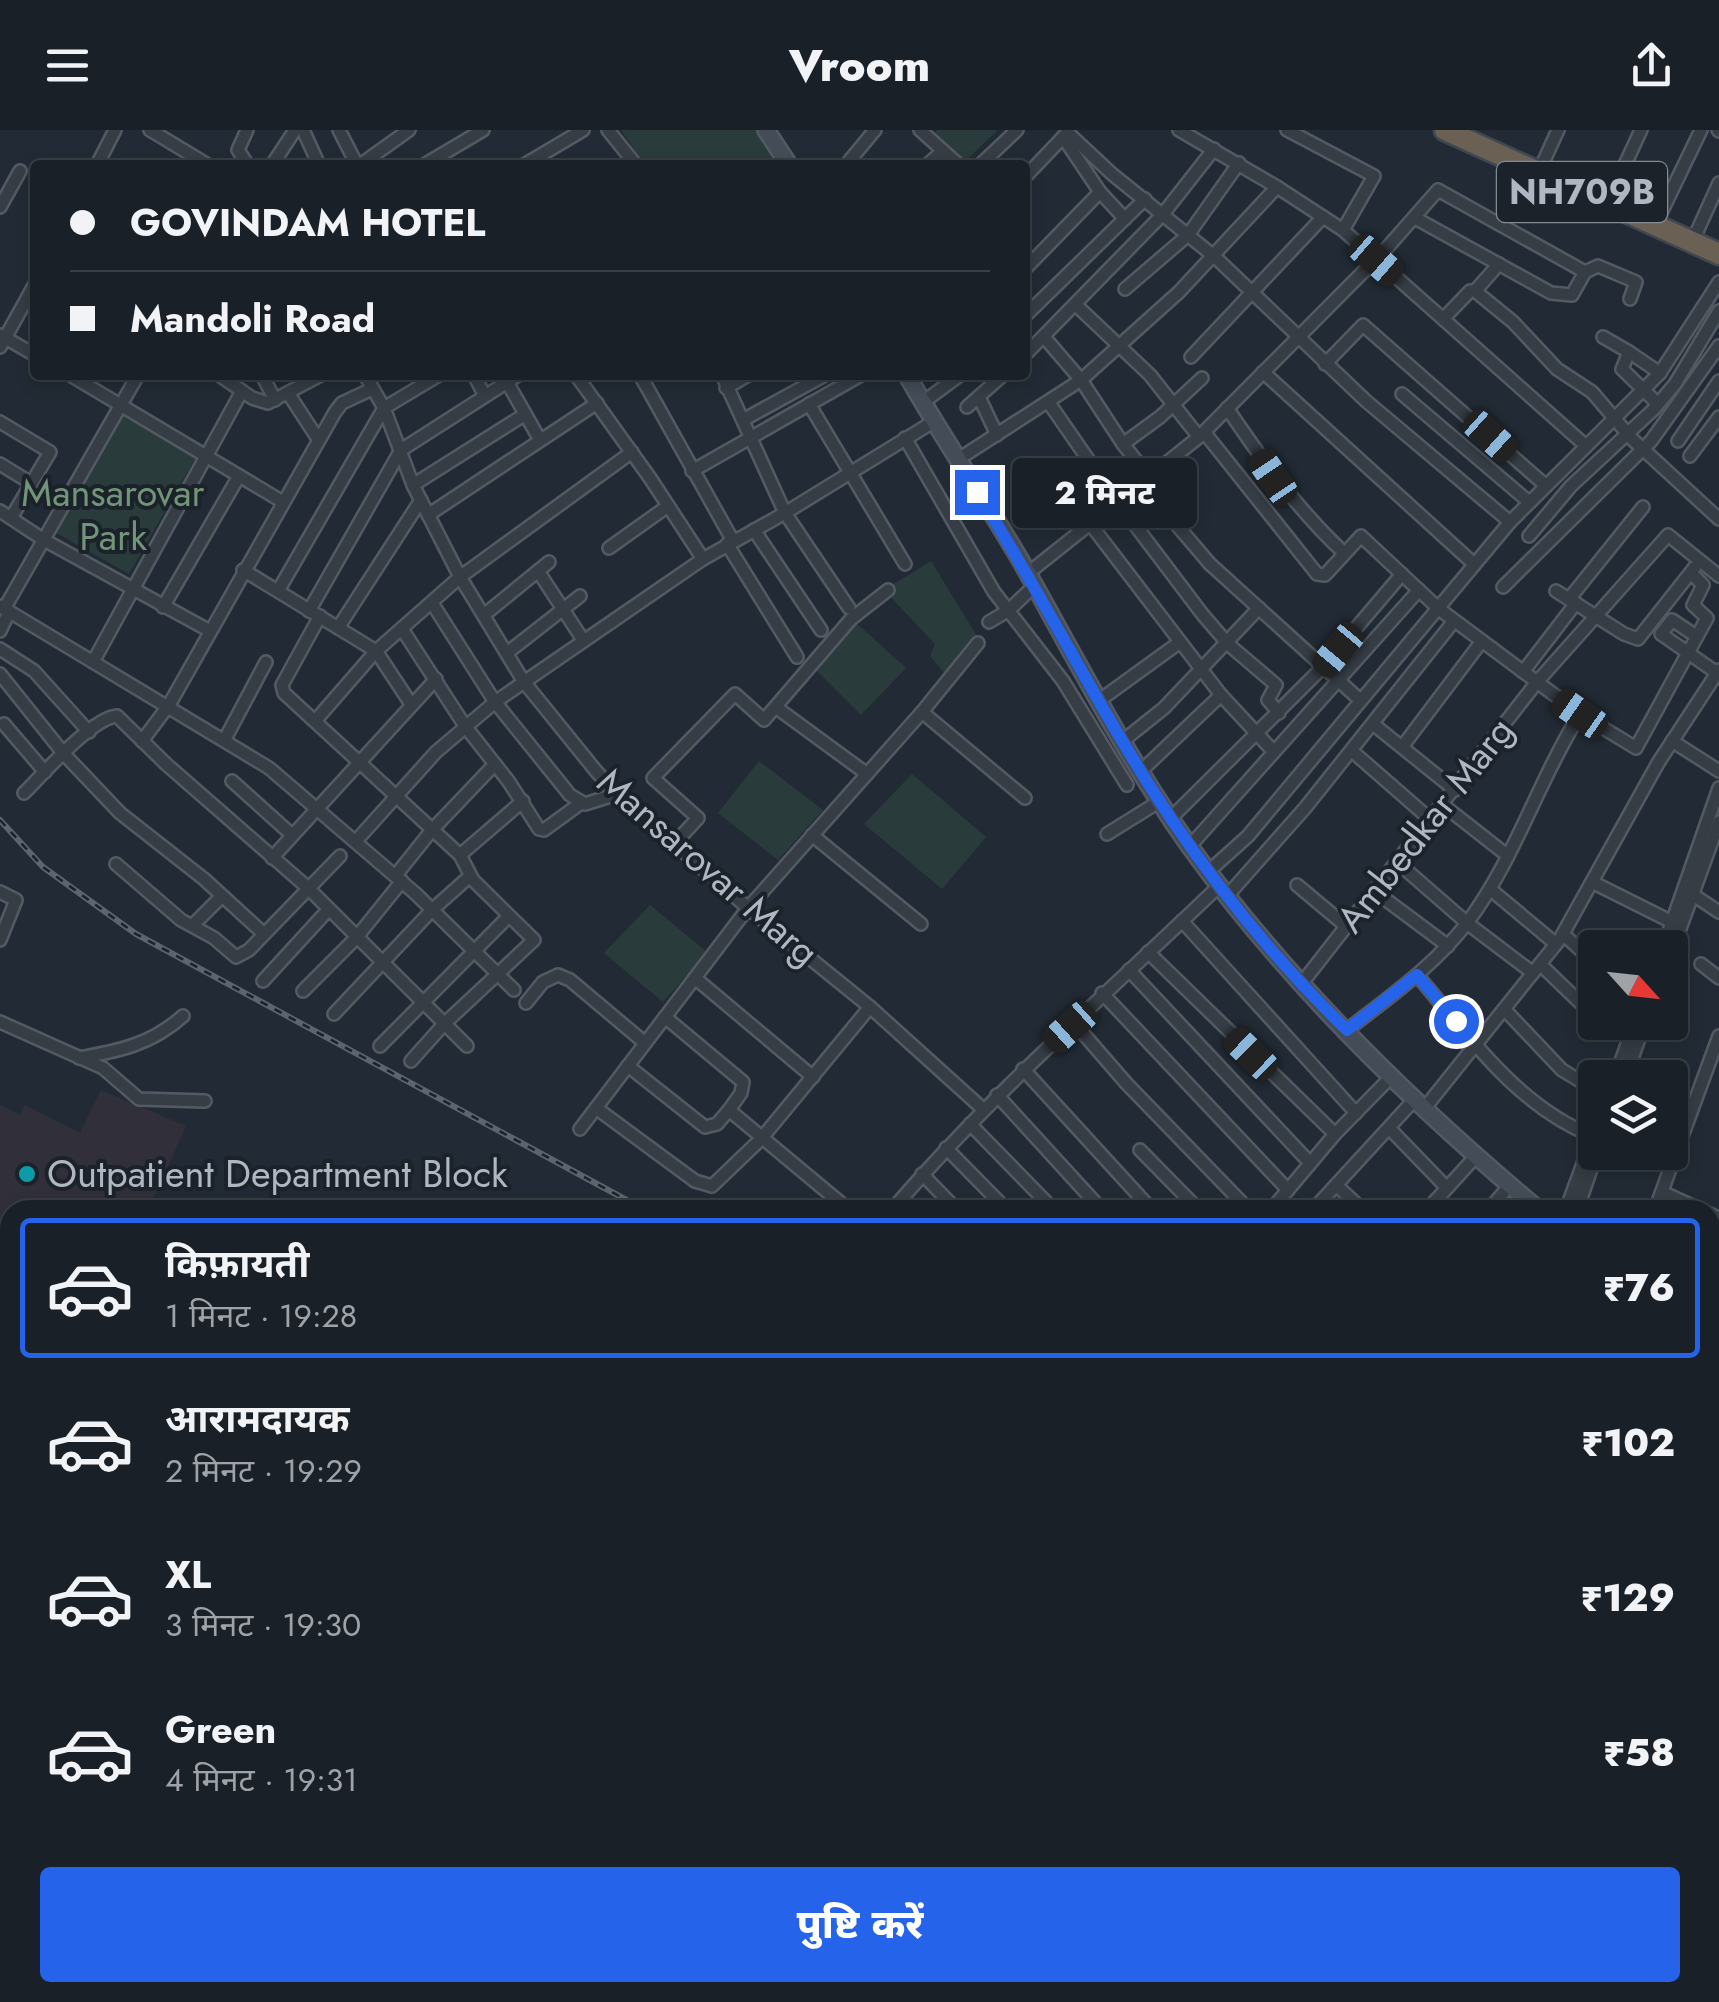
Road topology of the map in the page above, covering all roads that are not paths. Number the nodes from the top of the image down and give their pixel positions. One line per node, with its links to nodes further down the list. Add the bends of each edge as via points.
1 (115, 130): 26 (street)
2 (150, 130): 27 (street)
3 (247, 130): 28 (street, via 238,150)
4 (295, 130): 29 (street)
5 (304, 130): 30 (street)
6 (409, 130): 32 (street)
7 (482, 130): 25 (street)
8 (583, 130): 33 (street)
9 (608, 130): 34 (street)
10 (876, 130): 36 (street)
11 (920, 130): 24 (street)
12 (1017, 130): 39 (street)
13 (1179, 130): 23 (street)
14 (1287, 130): 55 (street, via 1374,176)
15 (1445, 130): 59 (highway, NH709B)
16 (1558, 130): 41 (street)
17 (1642, 130): 47 (street)
18 (1701, 130): 54 (street)
19 (1468, 131): 41 (highway, NH709B)
20 (344, 132): 31 (street)
21 (774, 133): 35 (street)
22 (1066, 133): 43 (street); 46 (street); 48 (street)
23 (1214, 149): 40 (street); 50 (street)
24 (943, 150): 37 (street); 38 (street)
25 (446, 159)
26 (100, 160)
27 (200, 160)
28 (245, 160)
29 (275, 160)
30 (317, 160)
31 (357, 160)
32 (366, 160)
33 (532, 160)
34 (632, 160)
35 (787, 160)
36 (850, 160)
37 (932, 160)
38 (954, 160)
39 (985, 160)
40 (1239, 164): 45 (street); 56 (street)
41 (1542, 165): 47 (highway, NH709B)
42 (20, 171): 49 (street)
43 (1030, 172)
44 (1719, 183): 57 (street)
45 (1277, 187): 51 (street); 60 (street)
46 (1100, 192): 52 (street); 63 (street)
47 (1610, 198): 54 (highway, NH709B)
48 (1145, 199): 50 (street); 52 (street)
49 (0, 206)
50 (1164, 214): 56 (street); 71 (street)
51 (1323, 217): 55 (street); 69 (street)
52 (1125, 218): 72 (street)
53 (1415, 218): 61 (street); 62 (street); 64 (street, via 1442,190)
54 (1658, 219): 57 (highway, NH709B)
55 (1343, 230): 61 (street)
56 (1188, 235): 60 (street); 66 (street)
57 (1694, 236): 58 (highway, NH709B)
58 (1719, 246)
59 (1719, 254)
60 (1215, 257): 69 (street); 80 (street)
61 (1376, 260): 74 (street); 76 (street)
62 (1500, 264): 64 (street, via 1569,295); 67 (street)
63 (1030, 265)
64 (1586, 272): 70 (street, via 1598,266 1635,281)
65 (1719, 282): 82 (street)
66 (1124, 288)
67 (1475, 291): 74 (street); 132 (street)
68 (30, 292): 78 (street)
69 (1252, 294): 76 (street); 86 (street)
70 (1630, 299)
71 (1077, 306): 79 (street); 80 (street)
72 (1030, 311)
73 (1719, 311): 87 (street)
74 (1443, 319): 146 (street)
75 (1602, 336): 84 (street)
76 (1297, 338): 88 (street); 90 (street)
77 (1030, 339): 79 (street)
78 (2, 340): 85 (street)
79 (1040, 342): 83 (street); 110 (street)
80 (1120, 344): 110 (street); 128 (street)
81 (1719, 346): 89 (street)
82 (1677, 348): 87 (street); 91 (street)
83 (1030, 351)
84 (1629, 352): 91 (street); 114 (street, via 1621,368)
85 (30, 353)
86 (1191, 357)
87 (1691, 359): 89 (street); 126 (street)
88 (1325, 364): 160 (street, via 1363,326); 171 (street)
89 (1703, 370): 112 (street); 147 (street)
90 (1263, 372): 130 (street); 183 (street)
91 (1660, 372): 114 (street)
92 (1202, 378): 128 (street)
93 (79, 380): 124 (street)
94 (135, 380): 124 (street)
95 (226, 380): 115 (street)
96 (265, 380): 120 (street)
97 (312, 380): 116 (street)
98 (368, 380): 113 (street, Mansarovar Marg)
99 (431, 380): 129 (street)
100 (477, 380): 118 (street)
101 (510, 380): 118 (street)
102 (512, 380): 131 (street)
103 (580, 380): 122 (street)
104 (643, 380): 154 (street)
105 (817, 380): 133 (street)
106 (851, 380): 125 (street)
107 (910, 380): 121 (street)
108 (953, 380): 121 (street)
109 (997, 380): 119 (street)
110 (1081, 380): 123 (street); 145 (street)
111 (724, 382): 133 (street)
112 (1719, 382): 144 (street)
113 (372, 389): 129 (street, Mansarovar Marg); 142 (street, via 342,404)
114 (1642, 390): 126 (street); 132 (street)
115 (242, 391): 120 (street); 151 (street)
116 (288, 393): 120 (street); 142 (street)
117 (1402, 394): 163 (street)
118 (485, 396): 148 (street)
119 (978, 396): 127 (street); 139 (street)
120 (275, 400)
121 (922, 402): 135 (street)
122 (597, 403): 143 (street); 149 (street)
123 (1050, 403): 139 (street); 164 (street)
124 (122, 404): 151 (street); 175 (street)
125 (809, 404): 140 (street); 155 (street)
126 (1658, 404): 137 (street)
127 (968, 406)
128 (1173, 406): 138 (street); 145 (street)
129 (384, 408): 148 (street, Mansarovar Marg); 195 (street)
130 (1228, 408): 138 (street); 178 (street, via 1273,477)
131 (524, 414): 143 (street); 159 (street)
132 (1614, 418): 137 (street); 146 (street)
133 (742, 420): 140 (street)
134 (0, 422): 158 (street, via 50,452)
135 (933, 422): 141 (street); 152 (street)
136 (1717, 423): 150 (street)
137 (1627, 432): 147 (street); 174 (street)
138 (1201, 434): 157 (street); 178 (street, via 1317,574 1325,575)
139 (997, 435): 152 (street)
140 (751, 438): 154 (street); 167 (street)
141 (905, 438): 155 (street); 206 (street)
142 (318, 439): 162 (street)
143 (540, 440): 169 (street)
144 (1678, 441)
145 (1123, 444): 157 (street)
146 (1586, 446): 160 (street)
147 (1644, 448): 170 (street); 191 (street)
148 (401, 450): 159 (street, Mansarovar Marg); 207 (street)
149 (632, 452): 165 (street); 189 (street)
150 (1690, 456)
151 (205, 457): 156 (street); 192 (street)
152 (957, 460): 190 (street)
153 (0, 464): 158 (street)
154 (692, 471): 176 (street)
155 (848, 472): 167 (street); 182 (street)
156 (239, 476): 162 (street); 200 (street)
157 (1145, 480): 164 (street); 202 (street, via 1210,564)
158 (32, 482): 168 (street)
159 (413, 485): 161 (street, Mansarovar Marg)
160 (1545, 485): 163 (street)
161 (421, 500): 169 (street, Mansarovar Marg); 212 (street)
162 (282, 502): 184 (street)
163 (1529, 502): 171 (street)
164 (1118, 504): 172 (street); 222 (street)
165 (668, 506): 177 (street); 179 (street)
166 (1643, 507): 198 (street)
167 (785, 513): 173 (street); 201 (street)
168 (5, 515): 175 (street)
169 (428, 515): 189 (street, Mansarovar Marg)
170 (1719, 518)
171 (1510, 522): 183 (street)
172 (1092, 526): 190 (street); 220 (street)
173 (754, 530): 176 (street); 214 (street)
174 (1529, 536)
175 (44, 540): 192 (street); 204 (street)
176 (730, 543): 179 (street); 227 (street)
177 (609, 548)
178 (1344, 553): 188 (street, via 1361,536)
179 (703, 559): 218 (street)
180 (1701, 560): 186 (street); 187 (street); 209 (street, Ambedkar Marg, via 1670,534)
181 (549, 562): 185 (street)
182 (905, 564)
183 (1474, 564): 203 (street)
184 (243, 570): 195 (street); 216 (street)
185 (538, 571): 205 (street); 208 (street)
186 (1718, 572)
187 (1691, 573): 209 (street, via 1638,638); 217 (street, via 1703,585 1693,605 1707,617)
188 (1402, 574): 194 (street); 230 (street)
189 (460, 576): 199 (street); 208 (street, Mansarovar Marg)
190 (1030, 581): 206 (street); 240 (street)
191 (1503, 587)
192 (132, 590): 200 (street); 228 (street)
193 (888, 590): 245 (street, via 840,630)
194 (1419, 590): 203 (street); 236 (street)
195 (278, 591): 207 (street)
196 (1556, 591): 198 (street)
197 (580, 596): 205 (street)
198 (1572, 601): 209 (street); 233 (street)
199 (432, 603): 213 (street); 242 (street)
200 (162, 606): 216 (street)
201 (849, 608)
202 (1259, 608): 222 (street); 230 (street)
203 (1438, 608): 211 (street); 241 (street)
204 (4, 609): 215 (street); 228 (street)
205 (564, 609): 218 (street); 226 (street)
206 (1009, 610): 210 (street); 270 (street, via 1064,681)
207 (314, 613): 212 (street); 249 (street, via 282,689)
208 (484, 615): 226 (street, Mansarovar Marg)
209 (1595, 615): 238 (street, Ambedkar Marg)
210 (989, 622)
211 (1454, 622): 219 (street); 251 (street)
212 (338, 628): 224 (street)
213 (402, 629): 224 (street); 235 (street)
214 (821, 630)
215 (0, 631)
216 (210, 631): 244 (street)
217 (1696, 636): 225 (street); 225 (street, via 1672,620 1661,634)
218 (583, 640): 237 (street)
219 (1482, 641): 233 (street); 259 (street)
220 (1180, 642): 231 (street); 240 (street)
221 (978, 643): 246 (street)
222 (1228, 644): 231 (street); 247 (street, via 1274,684 1268,700)
223 (0, 649): 253 (street, via 34,671)
224 (376, 651): 243 (street); 249 (street)
225 (1687, 651): 232 (street); 248 (street, via 1636,748)
226 (506, 653): 237 (street, Mansarovar Marg)
227 (797, 657)
228 (93, 662): 244 (street)
229 (266, 662): 255 (street)
230 (1324, 667): 236 (street); 247 (street)
231 (1202, 671): 239 (street); 256 (street)
232 (1718, 671): 258 (street)
233 (1523, 672): 238 (street)
234 (0, 674): 262 (street)
235 (436, 679): 243 (street); 252 (street)
236 (1338, 681): 241 (street); 261 (street)
237 (524, 682): 242 (street); 274 (street, Mansarovar Marg)
238 (1538, 682): 248 (street); 272 (street, Ambedkar Marg)
239 (1221, 695): 254 (street); 265 (street)
240 (1100, 700): 256 (street)
241 (1360, 700): 302 (street, via 1248,836)
242 (494, 702): 252 (street); 279 (street)
243 (412, 704): 263 (street)
244 (169, 705): 255 (street); 257 (street)
245 (777, 708): 268 (street); 290 (street, via 764,720 735,694 653,778 698,818)
246 (922, 712): 268 (street); 276 (street)
247 (1279, 712): 254 (street)
248 (1580, 714): 295 (street)
249 (314, 721): 263 (street)
250 (4, 724): 267 (street)
251 (1373, 724): 259 (street); 260 (street)
252 (465, 726): 264 (street); 275 (street)
253 (88, 732): 257 (street, via 114,714); 262 (street)
254 (1256, 734): 261 (street); 282 (street)
255 (226, 739): 281 (street)
256 (1124, 740): 265 (street)
257 (142, 741): 296 (street)
258 (1672, 741): 266 (street); 301 (street)
259 (1402, 747): 272 (street)
260 (1352, 751): 283 (street); 302 (street)
261 (1274, 752): 291 (street)
262 (64, 754): 267 (street); 309 (street, via 120,813)
263 (358, 761): 275 (street); 281 (street)
264 (495, 764): 278 (street); 285 (street)
265 (1142, 771): 277 (street)
266 (1719, 771)
267 (45, 772): 273 (street)
268 (867, 774): 288 (street)
269 (232, 780): 287 (street)
270 (1127, 786)
271 (1719, 788): 317 (street)
272 (1455, 790): 280 (street, Ambedkar Marg)
273 (24, 793)
274 (617, 794): 279 (street); 290 (street, Mansarovar Marg)
275 (395, 796): 285 (street); 289 (street)
276 (1024, 798)
277 (1160, 801): 282 (street); 286 (street)
278 (522, 802): 279 (street, via 542,831); 293 (street)
279 (581, 803)
280 (1443, 805): 283 (street, Ambedkar Marg); 295 (street)
281 (317, 807): 287 (street); 289 (street)
282 (1170, 818): 291 (street)
283 (1431, 820): 297 (street, Ambedkar Marg)
284 (1719, 822): 292 (street)
285 (432, 830): 293 (street); 300 (street)
286 (1108, 834)
287 (292, 835): 296 (street)
288 (812, 836): 310 (street); 319 (street)
289 (356, 841): 300 (street)
290 (674, 844): 310 (street, Mansarovar Marg)
291 (1190, 846): 302 (street)
292 (1714, 852): 308 (street)
293 (460, 855): 299 (street)
294 (340, 856): 304 (street)
295 (1508, 856): 305 (street)
296 (272, 858): 304 (street)
297 (1396, 862): 306 (street, Ambedkar Marg); 318 (street)
298 (116, 864): 323 (street, via 236,956)
299 (470, 876): 312 (street); 314 (street)
300 (399, 878): 312 (street); 324 (street)
301 (1592, 882): 317 (street); 325 (street)
302 (1219, 884): 316 (street); 340 (street)
303 (1297, 885): 320 (street)
304 (307, 887): 311 (street); 323 (street)
305 (1490, 889): 318 (street); 325 (street)
306 (1373, 890): 320 (street, Ambedkar Marg); 327 (street)
307 (0, 892): 326 (street, via 16,900)
308 (1692, 894): 313 (street); 322 (street)
309 (222, 896): 315 (street); 323 (street)
310 (748, 908): 337 (street); 347 (street, Mansarovar Marg)
311 (329, 910): 324 (street); 339 (street)
312 (432, 910): 330 (street); 331 (street)
313 (1719, 912)
314 (508, 916): 330 (street); 336 (street, via 534,941)
315 (196, 922)
316 (1182, 922): 329 (street); 375 (street)
317 (1672, 922): 321 (street)
318 (1467, 923): 327 (street); 333 (street)
319 (921, 924)
320 (1346, 926): 340 (street, Ambedkar Marg)
321 (1669, 930)
322 (1679, 930)
323 (264, 934)
324 (356, 938): 331 (street); 342 (street)
325 (1559, 939): 328 (street); 333 (street)
326 (0, 940)
327 (1448, 946): 335 (street)
328 (1578, 951)
329 (1148, 952): 334 (street); 380 (street)
330 (473, 953): 336 (street); 346 (street)
331 (383, 963): 346 (street); 349 (street)
332 (1700, 964): 338 (street)
333 (1536, 969): 345 (street); 348 (street)
334 (1129, 970): 343 (street); 385 (street)
335 (1417, 975): 355 (street); 358 (street)
336 (499, 976): 341 (street); 354 (street)
337 (695, 978): 351 (street); 366 (street)
338 (1719, 978)
339 (263, 981)
340 (1302, 983): 355 (street)
341 (514, 990)
342 (302, 991)
343 (1102, 993): 353 (street); 393 (street)
344 (526, 1003): 357 (street, via 558,975)
345 (1578, 1003)
346 (424, 1004): 354 (street); 359 (street)
347 (870, 1008): 366 (street); 373 (street, Mansarovar Marg)
348 (1504, 1010): 358 (street); 367 (street)
349 (334, 1014)
350 (183, 1016): 361 (street, via 165,1033 131,1048)
351 (665, 1017): 357 (street); 372 (street, via 743,1082)
352 (0, 1022): 361 (street)
353 (1074, 1023): 364 (street); 403 (street)
354 (444, 1024): 360 (street); 362 (street)
355 (1347, 1030): 365 (street)
356 (1719, 1036): 374 (street)
357 (645, 1043): 363 (street)
358 (1475, 1044): 370 (street); 379 (street, via 1536,1105)
359 (380, 1046)
360 (467, 1046)
361 (80, 1058): 369 (street, via 139,1100)
362 (412, 1061)
363 (628, 1066): 371 (street); 372 (street, via 705,1126)
364 (1023, 1070): 368 (street); 401 (street)
365 (1391, 1076): 370 (street); 375 (street)
366 (814, 1077): 381 (street)
367 (1578, 1080)
368 (997, 1095): 373 (street); 400 (street)
369 (206, 1101)
370 (1420, 1104): 377 (street); 384 (street)
371 (596, 1108): 378 (street); 381 (street, via 704,1186 720,1182)
372 (729, 1110): 381 (street)
373 (984, 1110): 376 (street)
374 (1688, 1112)
375 (1356, 1113): 380 (street)
376 (970, 1124): 382 (street); 399 (street)
377 (1390, 1128): 390 (street); 392 (street)
378 (580, 1129)
379 (1578, 1129)
380 (1335, 1134): 385 (street)
381 (761, 1139): 395 (street)
382 (946, 1148): 389 (street); 398 (street)
383 (1140, 1150): 402 (street)
384 (1477, 1155): 391 (street); 392 (street)
385 (1310, 1164): 393 (street)
386 (1581, 1170): 410 (street)
387 (1591, 1170): 411 (street)
388 (1668, 1170): 394 (street)
389 (922, 1174): 396 (street); 397 (street)
390 (1336, 1185): 405 (street); 406 (street)
391 (1510, 1185): 408 (street); 409 (street)
392 (1447, 1188): 407 (street)
393 (1288, 1190): 404 (street)
394 (1662, 1192): 412 (street); 413 (street)
395 (837, 1200)
396 (900, 1200)
397 (947, 1200)
398 (998, 1200)
399 (1044, 1200)
400 (1093, 1200)
401 (1143, 1200)
402 (1189, 1200)
403 (1239, 1200)
404 (1280, 1200)
405 (1322, 1200)
406 (1352, 1200)
407 (1436, 1200)
408 (1497, 1200)
409 (1527, 1200)
410 (1570, 1200)
411 (1580, 1200)
412 (1659, 1200)
413 (1679, 1200)

